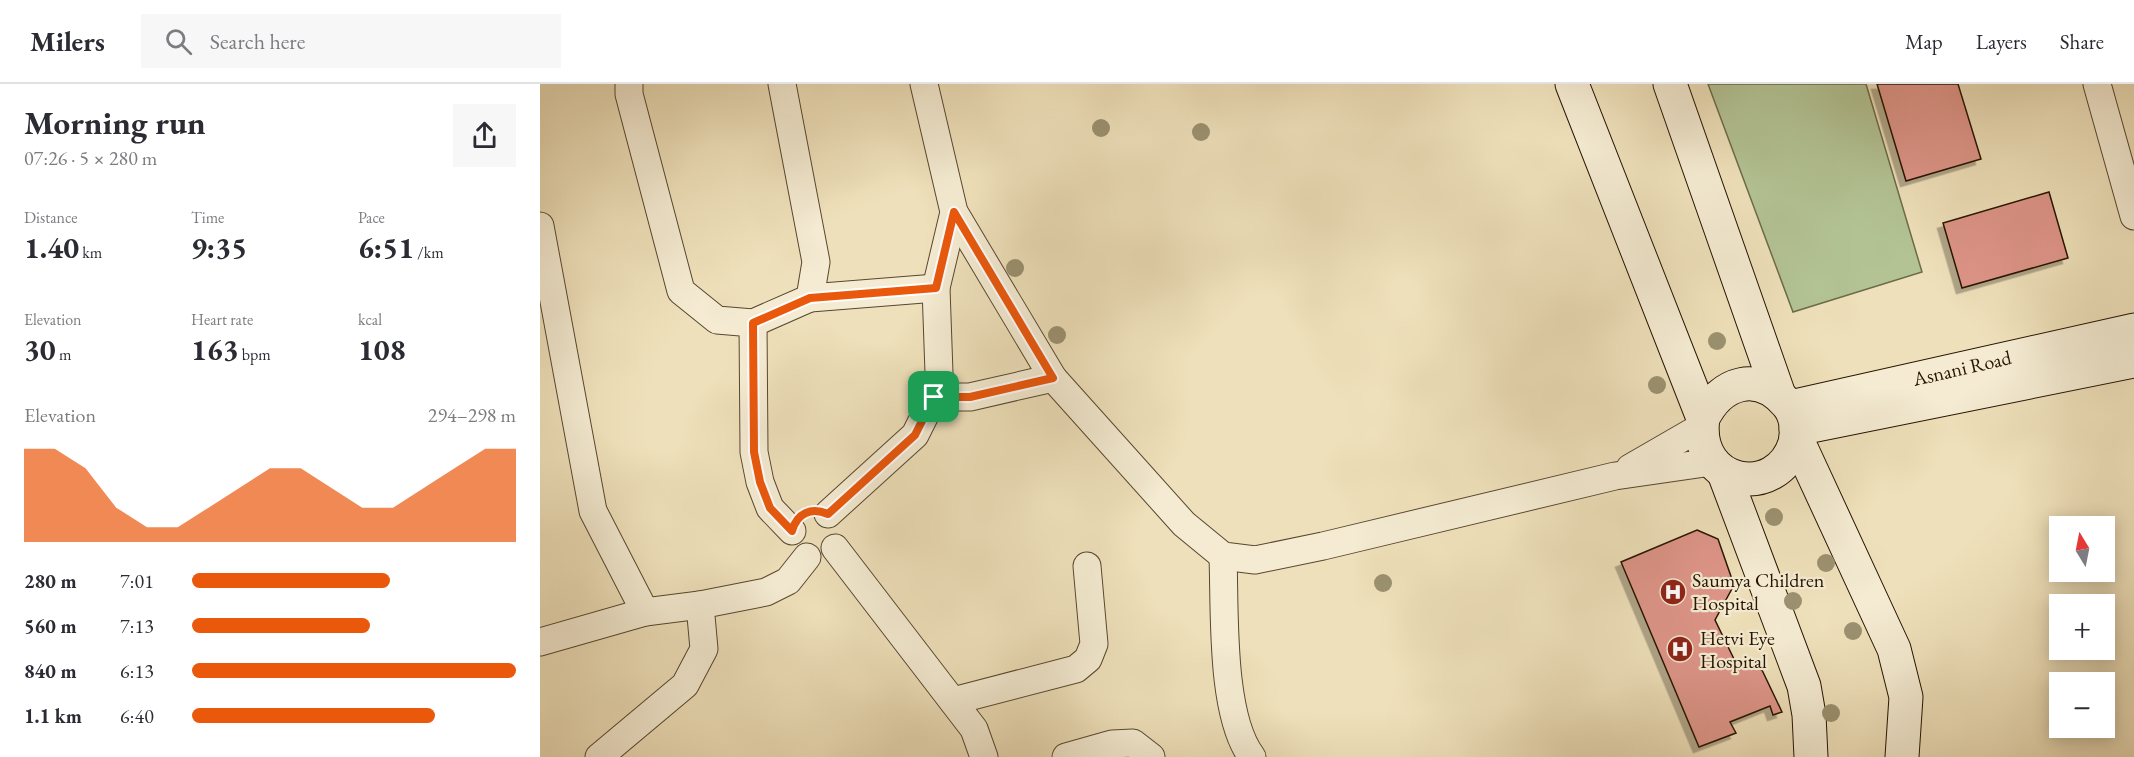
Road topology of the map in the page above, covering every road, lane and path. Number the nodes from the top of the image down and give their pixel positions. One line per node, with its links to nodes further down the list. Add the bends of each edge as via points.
1 (628, 84): 12 (street, via 681,291 717,320)
2 (782, 84): 11 (street, via 816,262)
3 (924, 84): 7 (street)
4 (1572, 84): 18 (street)
5 (1670, 84): 17 (street)
6 (2097, 84): 8 (street)
7 (954, 212): 10 (street); 15 (street)
8 (2134, 216)
9 (540, 226): 28 (street, via 593,511)
10 (936, 288): 11 (street); 16 (street, via 939,373)
11 (810, 298): 12 (street)
12 (753, 323): 22 (street, via 754,452 770,508)
13 (2134, 330): 17 (street, Asnani Road)
14 (2134, 361): 17 (street, Asnani Road)
15 (1053, 378): 16 (street, via 970,397); 24 (street, via 1184,524)
16 (934, 397): 21 (street, via 915,435)
17 (1790, 417): 18 (street, via 1766,387 1750,384 1721,393 1710,404); 19 (street, via 1792,452 1783,465 1755,479 1739,478); 37 (street, via 1894,649 1906,697)
18 (1702, 423): 19 (street, via 1704,449); 20 (street)
19 (1718, 468): 20 (street); 36 (street, via 1804,686)
20 (1615, 476): 24 (street, via 1255,560)
21 (828, 514): 22 (street, via 805,513); 23 (street, via 840,533)
22 (792, 531): 25 (street, via 795,547)
23 (836, 548): 25 (street, via 823,557); 30 (street)
24 (1223, 556): 35 (street, via 1227,674 1239,733)
25 (807, 557): 27 (street, via 788,580 766,592)
26 (1087, 566): 30 (street, via 1094,644 1088,659 1076,669)
27 (700, 605): 28 (street); 31 (street, via 704,649 685,685)
28 (645, 612): 29 (street)
29 (540, 642)
30 (952, 701): 32 (street, via 974,729)
31 (599, 757)
32 (984, 757)
33 (1066, 757): 34 (street, via 1113,744 1133,743)
34 (1151, 757)
35 (1252, 757)
36 (1811, 757)
37 (1902, 757)

